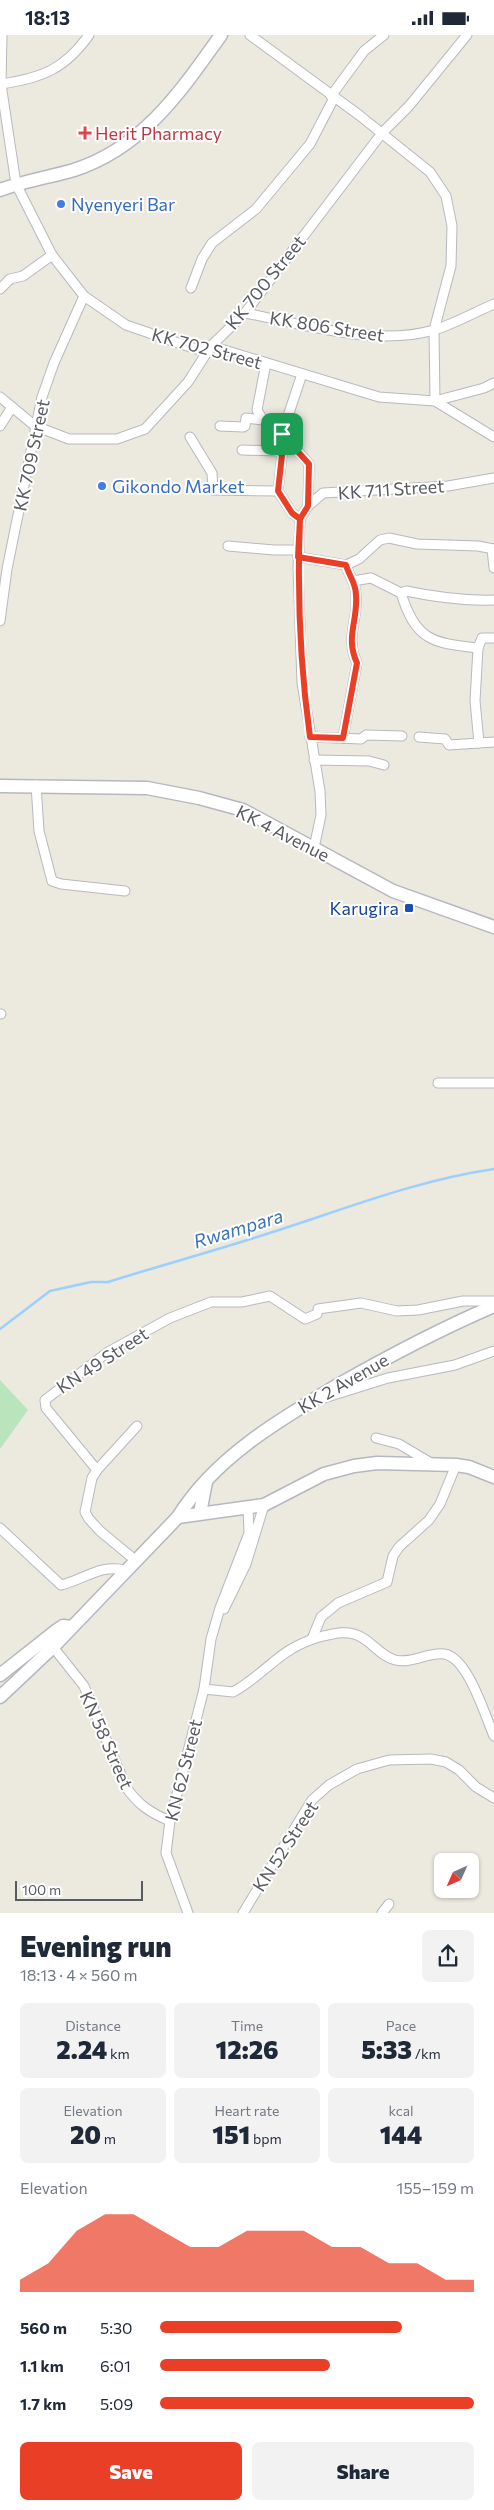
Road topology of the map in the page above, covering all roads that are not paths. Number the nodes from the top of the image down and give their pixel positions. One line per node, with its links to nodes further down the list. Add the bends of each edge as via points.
1 (2, 35): 7 (street, KK 702 Street)
2 (89, 35): 8 (street, via 67,60 50,72 32,79)
3 (221, 35): 11 (main road, via 172,103 147,128 114,153 75,169)
4 (250, 35): 9 (street)
5 (384, 35): 9 (street, via 364,51)
6 (467, 35): 10 (street, KK 700 Street, via 409,106)
7 (0, 63): 8 (street, KK 702 Street)
8 (1, 84): 11 (street, KK 702 Street)
9 (333, 97): 10 (street); 14 (street, via 310,144 256,209 212,243)
10 (382, 133): 18 (street, KK 700 Street); 19 (street, via 430,171 446,196 452,226 451,267)
11 (16, 184): 12 (main road); 13 (street, KK 702 Street)
12 (0, 189)
13 (52, 255): 15 (street, via 23,277 10,279); 16 (street, KK 702 Street)
14 (191, 288)
15 (0, 289)
16 (84, 296): 20 (street, KK 702 Street, via 126,325 196,349); 29 (street, KK 709 Street, via 54,363)
17 (494, 304): 19 (street, KK 806 Street)
18 (245, 313): 19 (street, KK 806 Street, via 368,336 398,336); 20 (street, KK 700 Street)
19 (434, 330): 25 (street)
20 (211, 346): 21 (street, KK 702 Street); 29 (street, KK 700 Street, via 188,382 145,429 117,439 89,440 69,439)
21 (266, 363): 22 (street, KK 702 Street); 27 (street, via 257,410)
22 (302, 374): 25 (street, KK 702 Street, via 379,397); 31 (street)
23 (494, 383): 25 (street, KK 702 Street)
24 (0, 397): 26 (street, KK 700 Street)
25 (435, 401): 33 (street)
26 (12, 407): 28 (street); 29 (street, KK 700 Street)
27 (263, 420): 30 (street, via 246,418 243,427); 31 (street)
28 (0, 426)
29 (35, 426): 45 (street, KK 709 Street)
30 (220, 426)
31 (282, 434): 35 (street); 38 (street, via 309,464)
32 (190, 437): 37 (street, via 212,473 213,490)
33 (494, 437)
34 (242, 450): 35 (street)
35 (279, 451): 37 (street, via 282,455)
36 (494, 478): 38 (street, KK 711 Street, via 448,486 324,493)
37 (278, 491): 39 (street, via 292,513)
38 (308, 506): 39 (street, KK 711 Street)
39 (300, 519): 42 (street, KK 711 Street)
40 (228, 546): 42 (street)
41 (493, 549): 43 (street, via 417,544 389,538 380,540 359,559); 44 (street)
42 (298, 553): 43 (street); 53 (street, KK 711 Street, via 302,683)
43 (346, 565): 46 (street)
44 (494, 568)
45 (4, 569): 49 (street, KK 709 Street)
46 (353, 581): 47 (street, via 371,578); 55 (street, via 356,607 350,642 352,656 357,663)
47 (402, 593): 48 (street, via 470,601); 51 (street, via 407,610 427,637 456,647)
48 (494, 600)
49 (0, 620)
50 (494, 638): 51 (street, via 482,638)
51 (478, 648): 57 (street, via 475,701)
52 (402, 736): 55 (street)
53 (310, 737): 55 (street); 58 (street, KK 711 Street)
54 (419, 737): 57 (street, via 445,739 449,745)
55 (343, 738)
56 (494, 742): 57 (street)
57 (479, 743)
58 (314, 760): 59 (street, via 368,761); 62 (street, KK 711 Street, via 320,791 320,815)
59 (384, 765)
60 (36, 785): 61 (main road, KK 4 Avenue); 62 (main road, KK 4 Avenue, via 147,788 199,798 243,810); 63 (street, via 39,831 52,881)
61 (0, 786)
62 (314, 848): 64 (main road, KK 4 Avenue, via 393,891)
63 (125, 891)
64 (494, 927)
65 (438, 1083): 66 (street)
66 (494, 1083)
67 (494, 1301): 75 (street, KN 49 Street, via 463,1301 397,1311 361,1303 318,1312 305,1319 270,1296 242,1302 211,1302 170,1318 108,1352 45,1400 46,1407)
68 (494, 1306): 70 (main road, KK 2 Avenue, via 414,1341)
69 (494, 1351): 70 (street, via 455,1365 388,1378)
70 (306, 1404): 77 (main road, KK 2 Avenue, via 250,1441)
71 (137, 1426): 75 (street)
72 (376, 1438): 73 (street, via 399,1444)
73 (432, 1463): 74 (main road); 78 (main road, via 354,1466 324,1475)
74 (456, 1465): 76 (main road); 87 (street, via 440,1504 429,1520 393,1556 387,1581 338,1603 321,1617)
75 (97, 1470): 83 (street, via 92,1478 85,1512 100,1531)
76 (494, 1477)
77 (206, 1482): 80 (main road); 81 (main road, KK 2 Avenue)
78 (264, 1505): 79 (main road); 85 (street, KN 62 Street, via 246,1565)
79 (248, 1508): 80 (main road); 85 (street, KN 62 Street, via 249,1533)
80 (200, 1513): 81 (main road)
81 (178, 1517): 83 (main road, KK 2 Avenue)
82 (0, 1528): 84 (street, via 62,1585 99,1569 114,1567)
83 (135, 1560): 84 (main road, KK 2 Avenue)
84 (125, 1570): 86 (main road, KK 2 Avenue)
85 (216, 1625): 90 (street, KN 62 Street)
86 (72, 1627): 88 (main road, KK 2 Avenue); 89 (main road, via 63,1626 56,1630)
87 (312, 1639): 90 (street, via 288,1649 234,1692); 92 (street, via 339,1632 355,1634 388,1658 398,1661 445,1654 454,1658 468,1676)
88 (54, 1647): 91 (main road, KK 2 Avenue); 94 (street, KN 58 Street, via 84,1686 130,1794 144,1808)
89 (0, 1675)
90 (204, 1689): 94 (street, KN 62 Street)
91 (0, 1697)
92 (494, 1736)
93 (494, 1798): 97 (street, KN 52 Street, via 446,1762 389,1760 357,1769 329,1785 312,1800)
94 (170, 1821): 96 (street, KN 62 Street, via 166,1853)
95 (389, 1903): 98 (street)
96 (188, 1913)
97 (243, 1913)
98 (382, 1913)

